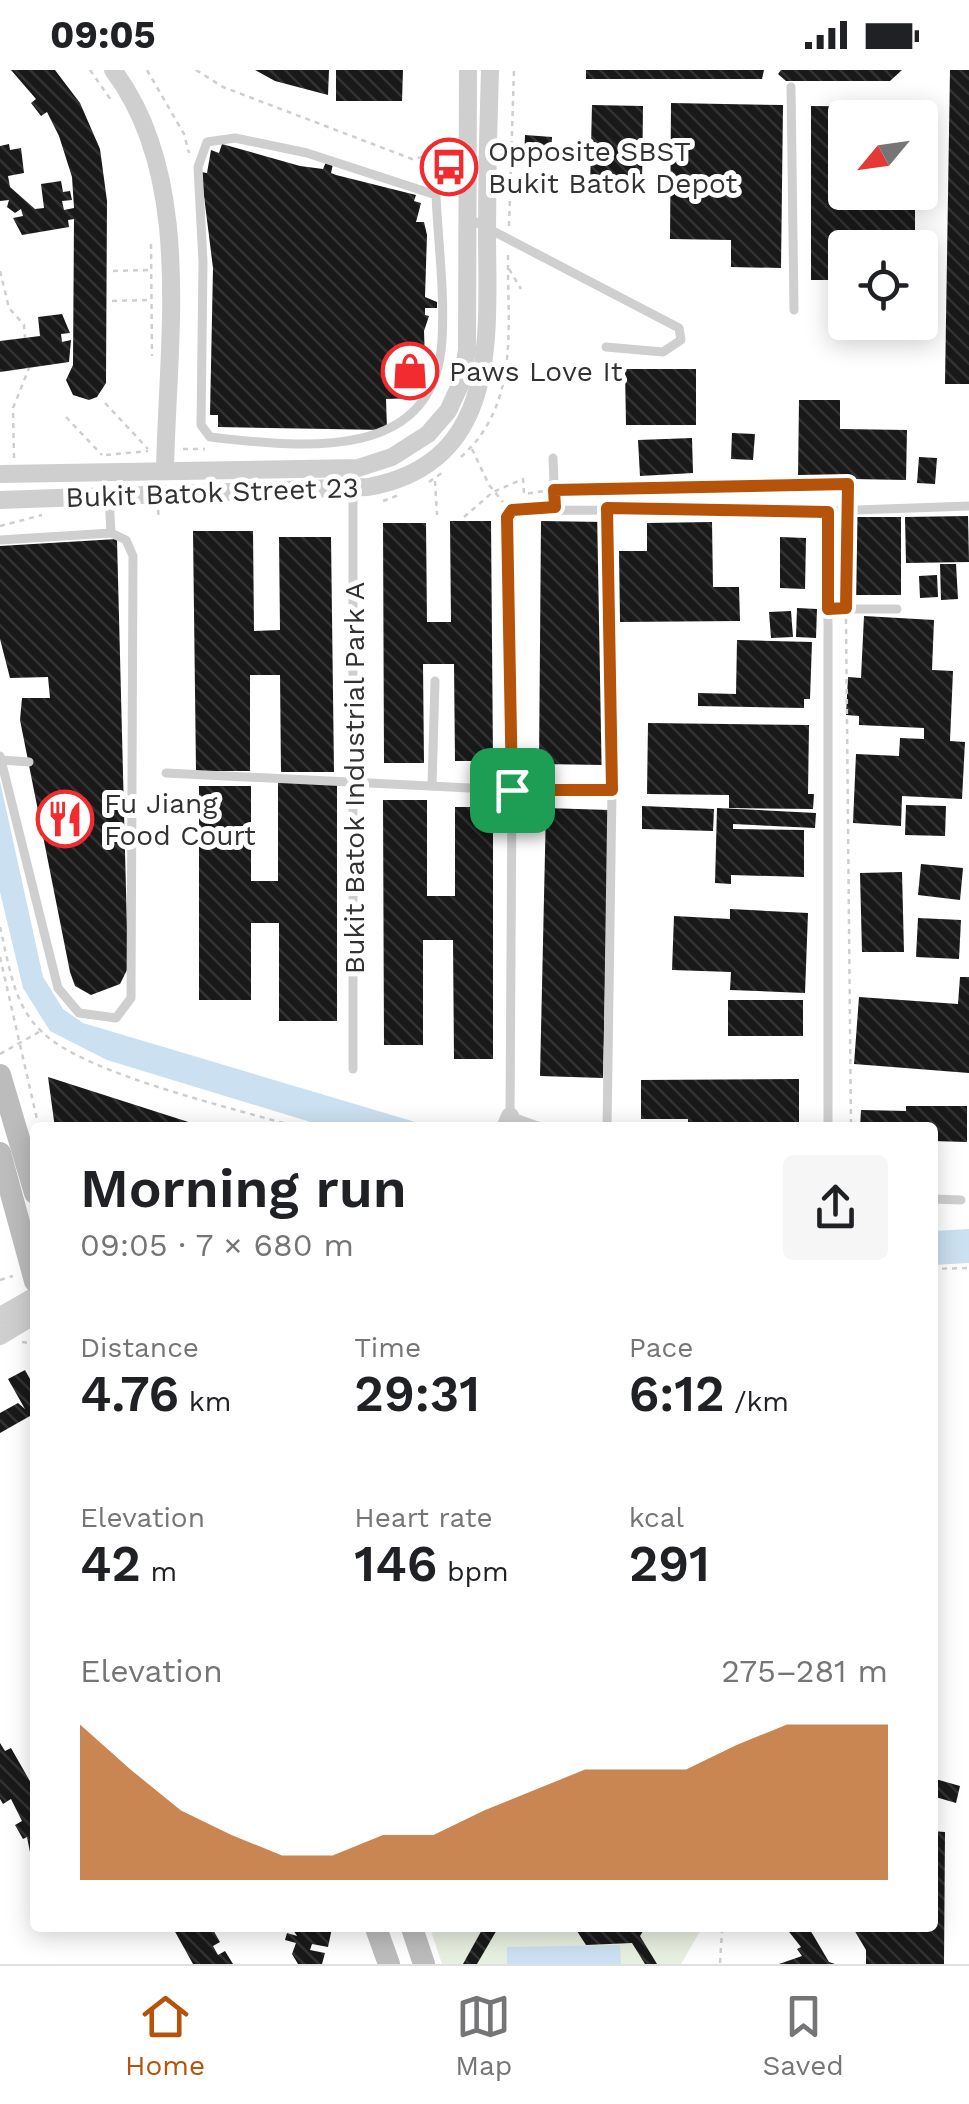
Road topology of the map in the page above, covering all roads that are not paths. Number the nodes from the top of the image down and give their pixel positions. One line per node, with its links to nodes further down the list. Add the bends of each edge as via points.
1 (113, 70): 12 (street, via 143,119 164,193 169,286 157,450)
2 (468, 70): 5 (street, Bukit Batok Street 23)
3 (490, 70): 6 (street, Bukit Batok Street 23)
4 (791, 87): 8 (lane)
5 (468, 218): 6 (lane); 11 (street, Bukit Batok Street 23, via 467,350 455,396 416,443)
6 (487, 226): 9 (lane, via 679,328 680,340 663,352); 14 (street, Bukit Batok Street 23, via 488,351 469,416 417,469)
7 (203, 262): 7 (lane, via 198,167 207,142 234,138 308,153 436,194 442,342 433,386 406,421 381,436 278,445 210,437 202,425)
8 (794, 310)
9 (606, 348)
10 (553, 458): 18 (lane)
11 (353, 468): 12 (street, Bukit Batok Street 23); 14 (lane, Bukit Batok Industrial Park A)
12 (165, 471): 13 (street, Bukit Batok Street 23)
13 (0, 474)
14 (355, 488): 15 (street, Bukit Batok Street 23); 29 (lane, Bukit Batok Industrial Park A)
15 (109, 494): 16 (street, Bukit Batok Street 23); 21 (lane)
16 (0, 500)
17 (969, 506): 20 (lane)
18 (555, 507): 19 (lane); 31 (lane, via 512,510 507,517)
19 (607, 508): 20 (lane); 32 (lane)
20 (828, 512): 23 (lane)
21 (110, 533): 22 (lane); 26 (lane, via 126,540 133,556 131,998 116,1018 79,1013 58,988)
22 (0, 540)
23 (828, 609): 24 (lane); 37 (lane)
24 (897, 609)
25 (434, 681): 30 (lane)
26 (0, 758): 27 (lane)
27 (28, 762)
28 (166, 773): 29 (lane)
29 (354, 782): 30 (lane); 33 (lane, Bukit Batok Industrial Park A)
30 (432, 786): 31 (lane)
31 (512, 790): 32 (lane); 35 (lane)
32 (612, 790): 36 (lane)
33 (352, 1068)
34 (0, 1075): 39 (main road)
35 (508, 1122)
36 (607, 1122)
37 (828, 1122)
38 (0, 1153): 42 (main road)
39 (30, 1176)
40 (938, 1199): 41 (lane)
41 (960, 1200)
42 (21, 1282)
43 (30, 1299): 44 (street)
44 (0, 1316)
45 (30, 1319): 46 (street)
46 (0, 1336)
47 (377, 1932): 49 (main road)
48 (413, 1932): 50 (main road)
49 (389, 1964)
50 (424, 1964)

